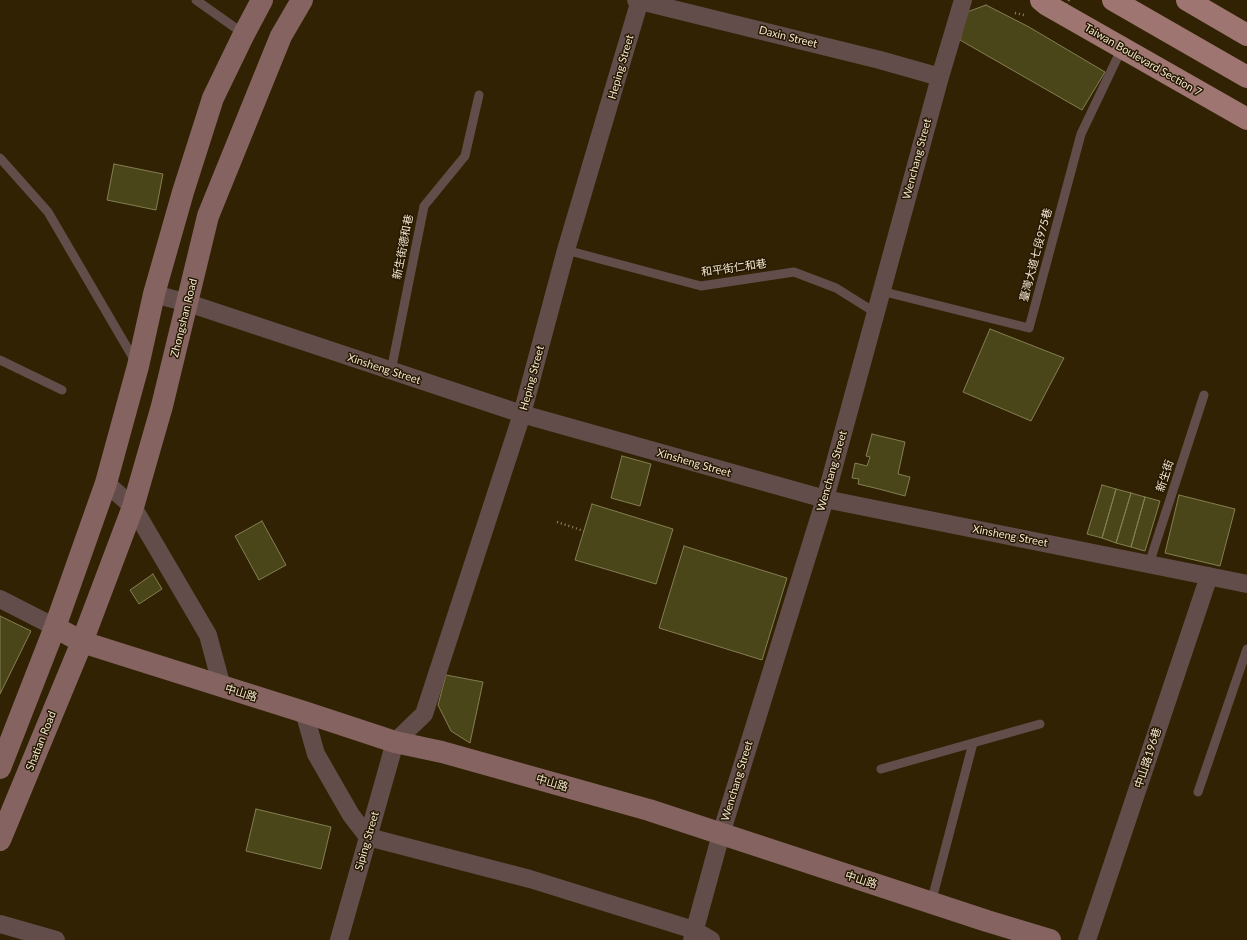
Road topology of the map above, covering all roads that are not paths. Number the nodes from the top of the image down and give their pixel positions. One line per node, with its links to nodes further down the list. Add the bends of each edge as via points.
1 (196, 0): 9 (lane)
2 (262, 0): 9 (street)
3 (302, 0): 20 (street, Zhongshan Road, via 281,36 208,216)
4 (638, 0): 12 (street, Daxin Street); 17 (street, Heping Street)
5 (963, 0): 12 (street, Wenchang Street)
6 (1041, 0): 11 (main road, Taiwan Boulevard Section 7)
7 (1112, 0): 13 (main road)
8 (1187, 0): 10 (main road)
9 (244, 34): 19 (street, via 213,98)
10 (1247, 35)
11 (1122, 48): 15 (main road, Taiwan Boulevard Section 7); 18 (lane, 臺灣大道七段975巷, via 1081,134 1029,328)
12 (940, 77): 18 (street, Wenchang Street)
13 (1247, 77)
14 (479, 95): 24 (lane, 新生街德和巷, via 465,156 424,206)
15 (1247, 119)
16 (0, 158): 23 (lane, via 48,212)
17 (566, 250): 21 (lane, 和平街仁和巷, via 701,286 794,272 836,288); 27 (street, Heping Street)
18 (881, 291): 21 (street, Wenchang Street)
19 (154, 294): 20 (street, Xinsheng Street); 23 (street)
20 (188, 303): 24 (street, Xinsheng Street); 30 (street, Zhongshan Road)
21 (876, 313): 29 (street, Wenchang Street)
22 (0, 360): 25 (lane)
23 (138, 366): 28 (street)
24 (391, 371): 27 (street, Xinsheng Street)
25 (62, 390)
26 (1204, 395): 31 (lane, 新生街)
27 (522, 414): 29 (street, Xinsheng Street); 41 (street, Heping Street, via 424,714)
28 (106, 482): 30 (street); 35 (street)
29 (824, 499): 31 (street, Xinsheng Street); 46 (street, Wenchang Street)
30 (133, 507): 36 (street, Zhongshan Road); 38 (street, via 208,635)
31 (1149, 564): 32 (street, Xinsheng Street)
32 (1208, 576): 33 (street, Xinsheng Street); 56 (street, 中山路196巷)
33 (1247, 584)
34 (0, 599): 35 (street)
35 (55, 627): 36 (street, 中山路); 43 (street)
36 (82, 642): 38 (street, 中山路); 48 (street, Shatian Road)
37 (1247, 649): 45 (lane)
38 (222, 687): 39 (street, 中山路)
39 (304, 712): 41 (street, 中山路); 47 (street, via 316,754 351,815)
40 (1040, 724): 42 (lane)
41 (395, 742): 46 (street, 中山路, via 442,752 649,810); 47 (street, Siping Street)
42 (973, 743): 44 (lane); 49 (lane)
43 (0, 768)
44 (881, 769)
45 (1198, 792)
46 (721, 834): 49 (street, 中山路); 51 (street, Wenchang Street)
47 (368, 837): 51 (street, via 530,879); 53 (street, Siping Street)
48 (0, 840)
49 (931, 903): 55 (street, 中山路)
50 (0, 924): 52 (street)
51 (693, 935): 54 (street)
52 (56, 940)
53 (339, 940)
54 (711, 940)
55 (1050, 940)
56 (1087, 940)

